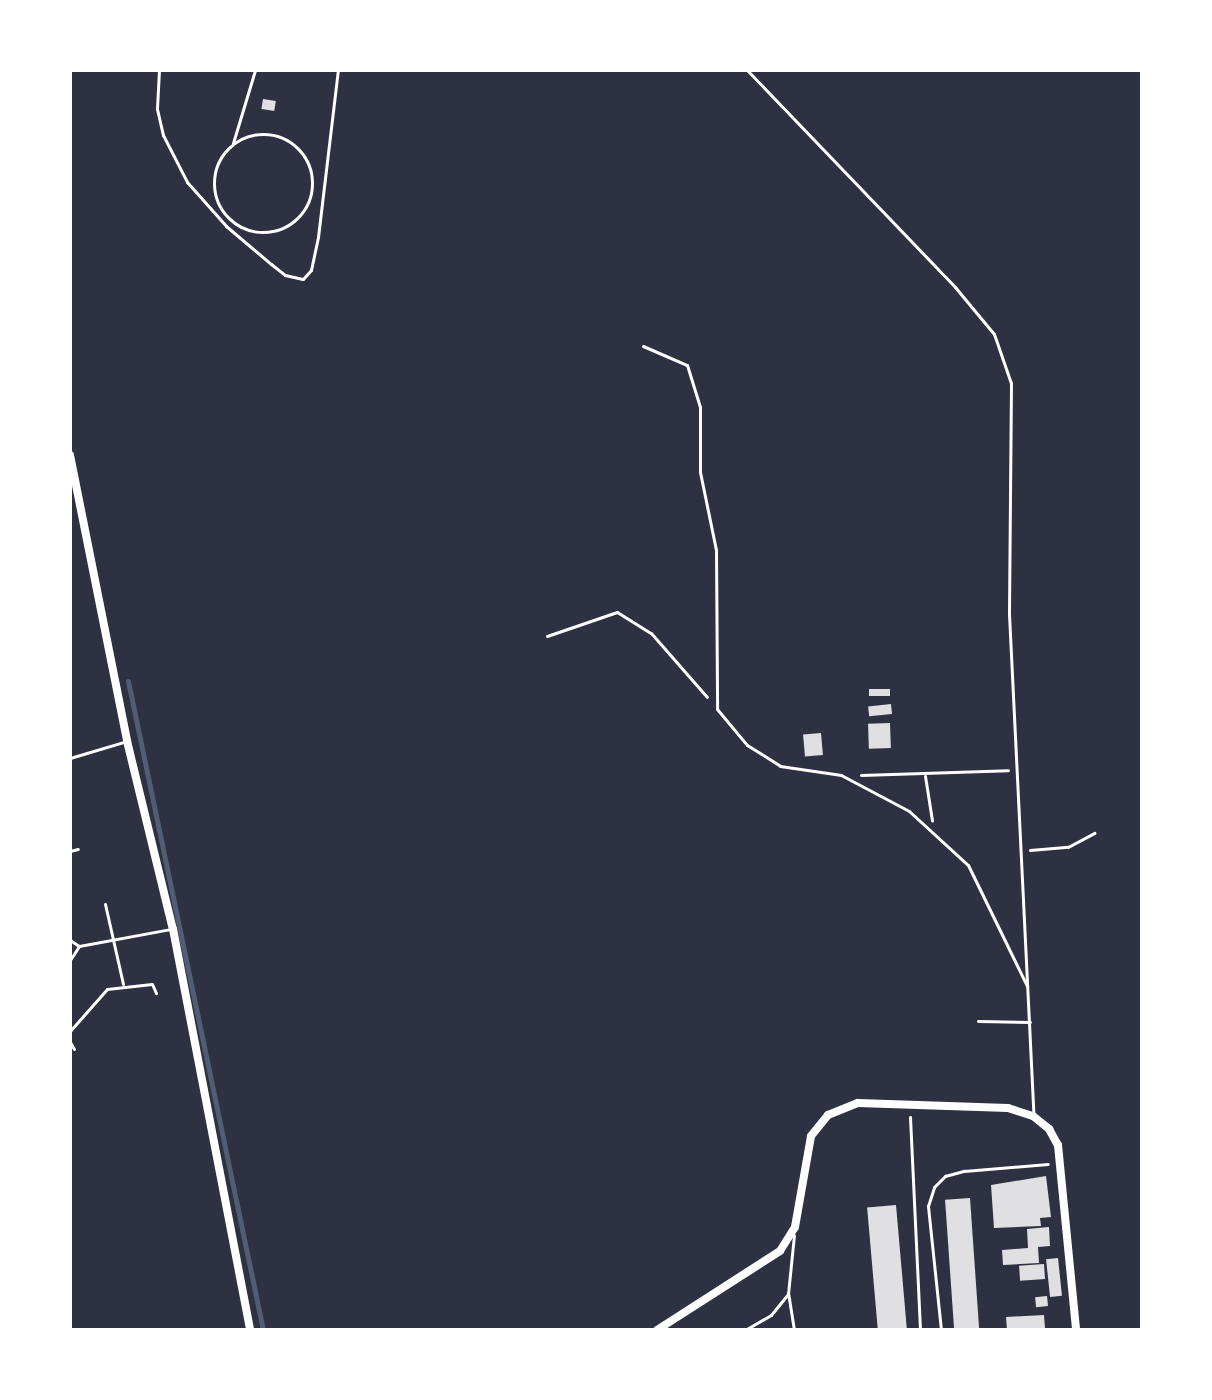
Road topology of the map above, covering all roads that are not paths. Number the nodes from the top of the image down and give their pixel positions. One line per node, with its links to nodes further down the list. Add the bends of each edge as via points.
1 (159, 70): 3 (lane, via 157,109 163,135 187,182 259,254 285,275 303,279 311,270 318,237)
2 (255, 70): 5 (lane)
3 (338, 70)
4 (747, 70): 18 (lane, via 994,334 1011,383 1009,614)
5 (233, 143): 5 (lane, via 215,170 217,202 225,215 245,229 269,232 298,218 312,189 311,172 294,144 264,133)
6 (643, 346): 18 (lane, via 687,365 700,407 700,472 716,550 717,709 747,745 780,766 841,775 909,811 968,865)
7 (70, 455): 8 (street)
8 (74, 495): 9 (street)
9 (127, 741): 10 (lane); 12 (street)
10 (70, 758)
11 (105, 904): 14 (lane)
12 (173, 929): 14 (lane); 28 (street)
13 (70, 940): 15 (lane)
14 (114, 940): 15 (lane); 17 (lane)
15 (79, 946): 16 (lane)
16 (70, 960)
17 (123, 984): 19 (lane, via 152,984); 22 (lane, via 98,995)
18 (1029, 990): 21 (lane)
19 (156, 993)
20 (978, 1021): 21 (lane)
21 (1030, 1022): 25 (lane)
22 (70, 1031)
23 (70, 1042): 24 (lane)
24 (74, 1049)
25 (1033, 1116): 26 (street, via 1008,1108 858,1103 819,1124 811,1136); 32 (street, via 1054,1137 1060,1164)
26 (795, 1227): 27 (lane); 29 (street, via 780,1251 757,1270)
27 (788, 1294): 30 (lane, via 771,1315); 31 (lane)
28 (250, 1330)
29 (657, 1330)
30 (745, 1330)
31 (794, 1330)
32 (1076, 1330)

